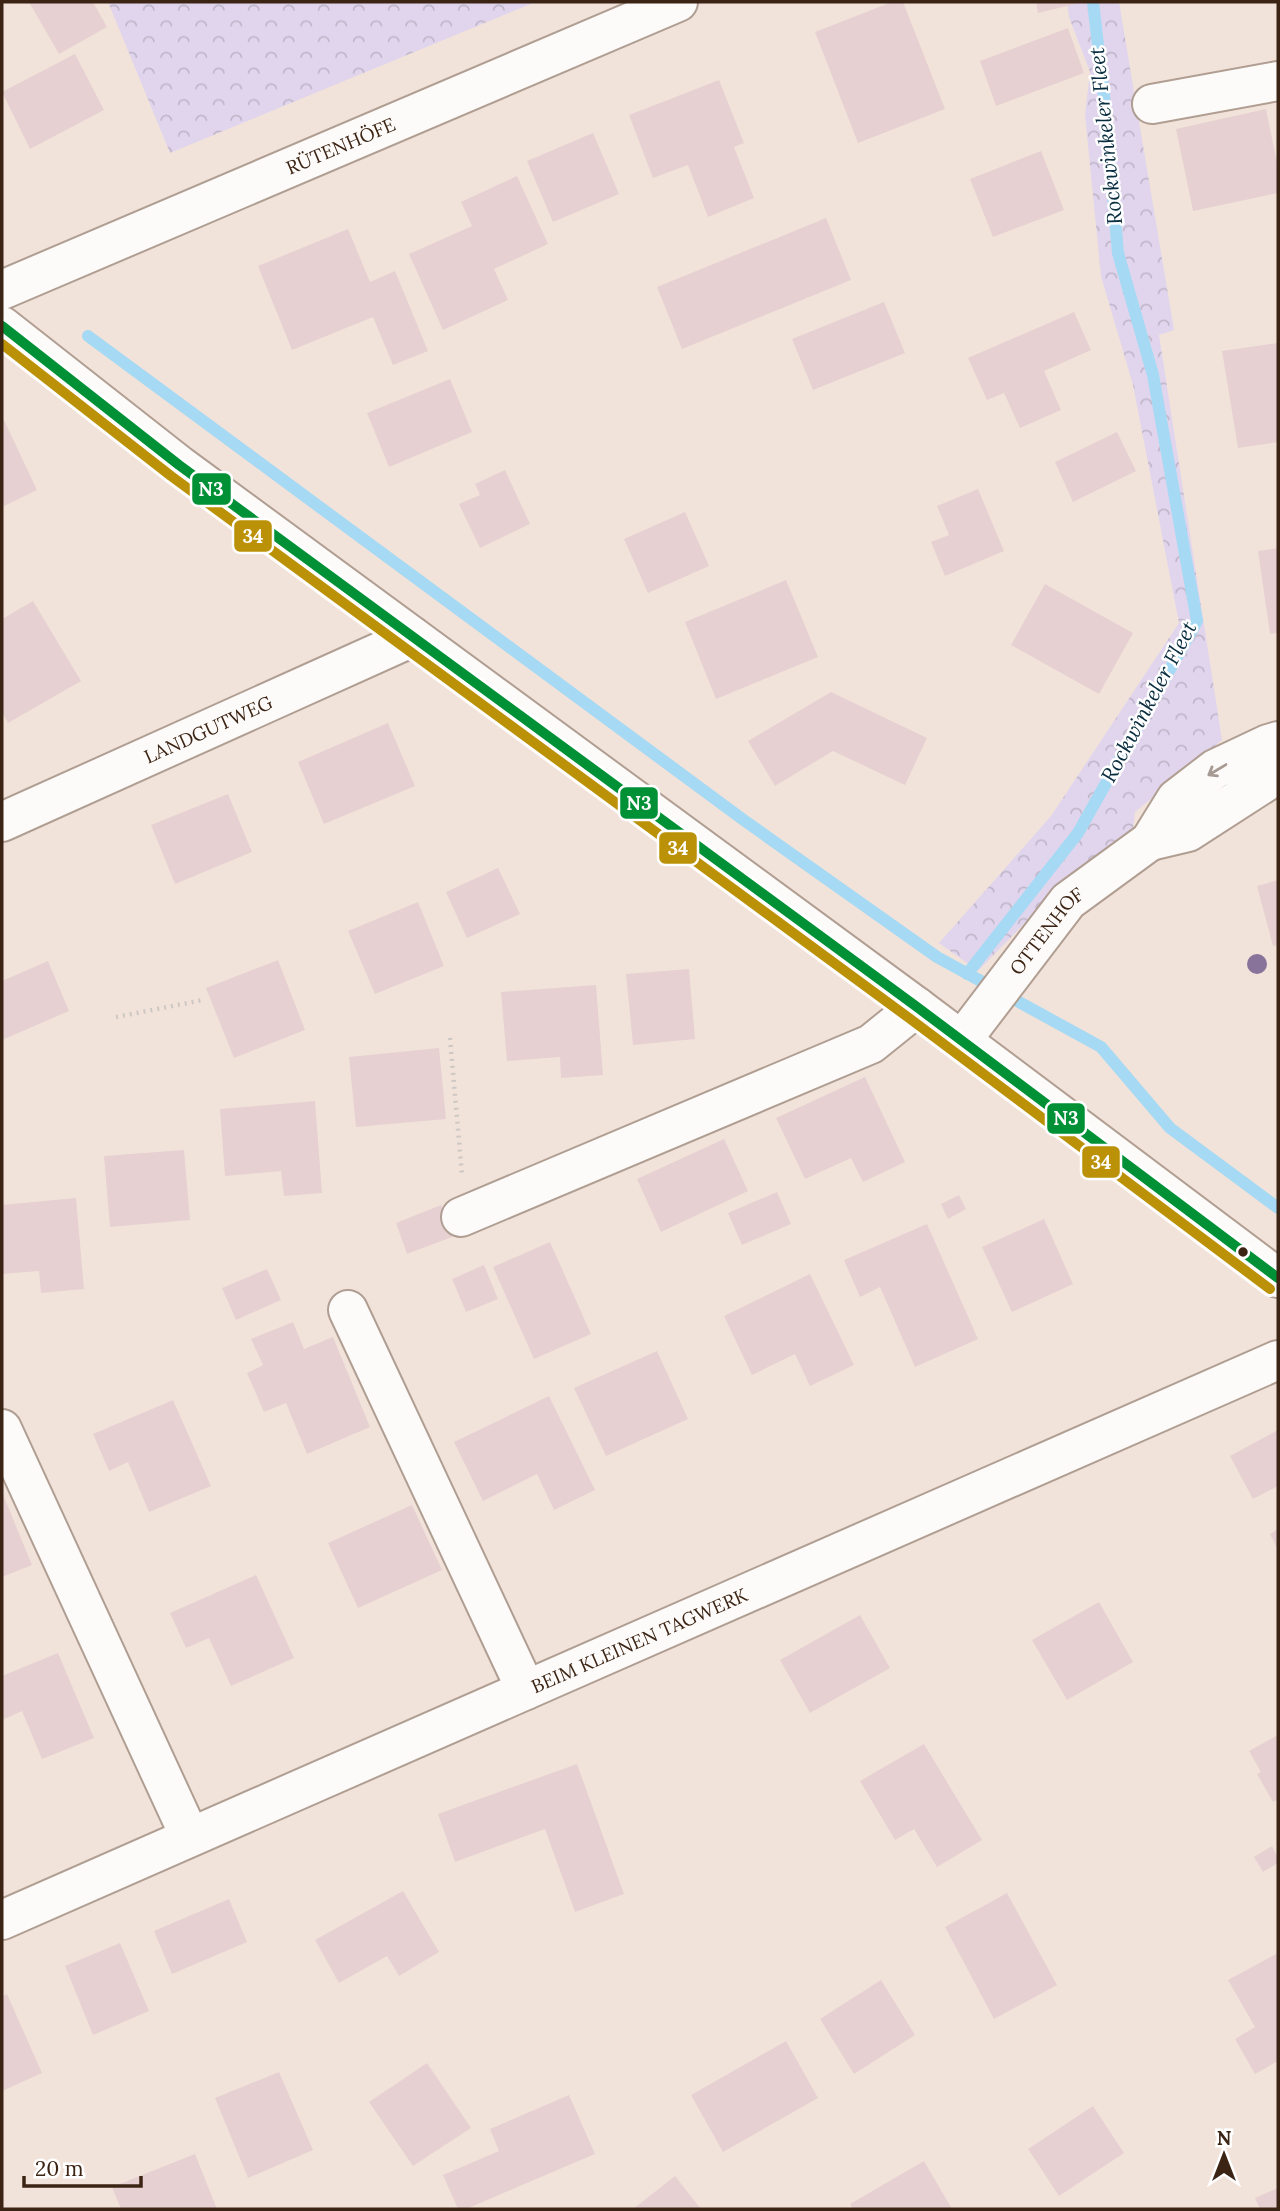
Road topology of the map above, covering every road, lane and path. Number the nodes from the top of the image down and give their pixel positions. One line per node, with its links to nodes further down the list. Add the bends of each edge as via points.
1 (678, 2): 4 (street, RÜTENHÖFE)
2 (1278, 81): 3 (street)
3 (1152, 104)
4 (2, 290)
5 (2, 326): 6 (street, via 179,465)
6 (413, 637): 9 (street, LANDGUTWEG); 12 (street)
7 (1278, 741): 10 (street, OTTENHOF, one-way to 10, via 1216,769 1176,799)
8 (1278, 774): 10 (street, OTTENHOF, via 1188,832)
9 (2, 822)
10 (1150, 841): 15 (street, OTTENHOF, via 1068,901)
11 (203, 1000): 13 (path)
12 (917, 1007): 15 (street); 16 (street, via 871,1044)
13 (116, 1017)
14 (450, 1038): 16 (path)
15 (962, 1040): 17 (street)
16 (463, 1216)
17 (1278, 1278)
18 (348, 1310): 21 (street)
19 (1278, 1360): 21 (street, BEIM KLEINEN TAGWERK)
20 (2, 1429): 22 (street)
21 (526, 1690): 22 (street, BEIM KLEINEN TAGWERK)
22 (190, 1837): 23 (street, BEIM KLEINEN TAGWERK)
23 (2, 1920)

